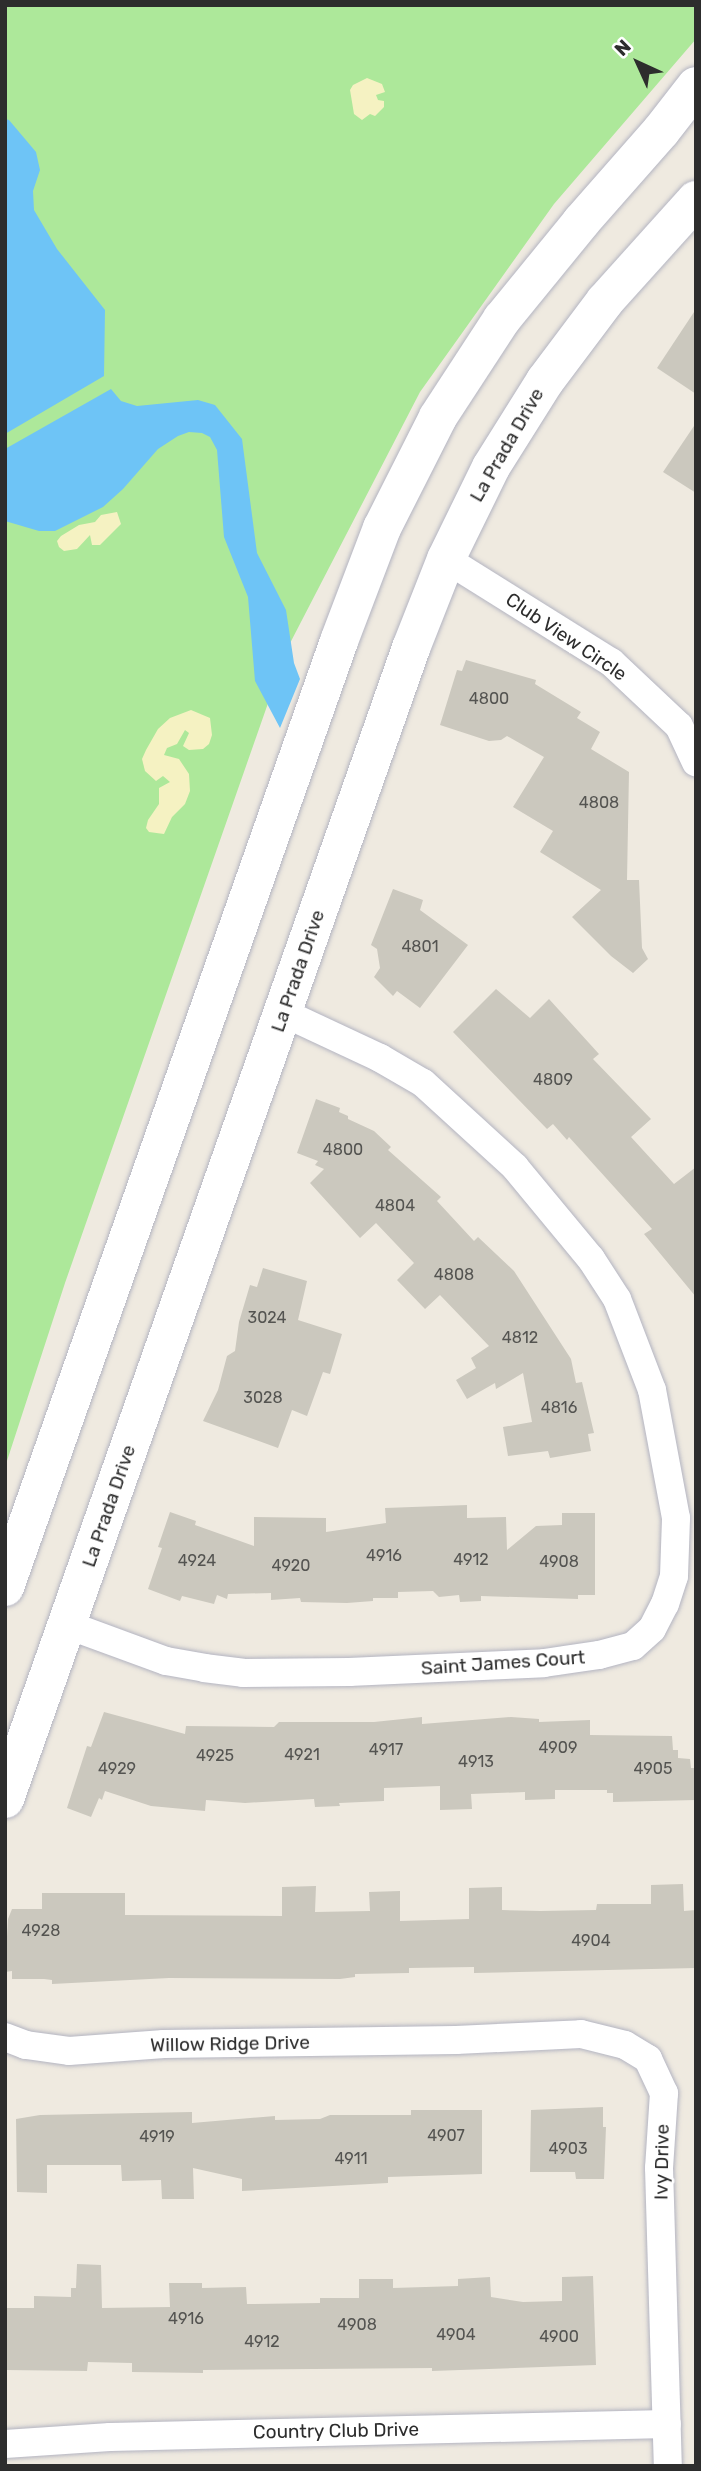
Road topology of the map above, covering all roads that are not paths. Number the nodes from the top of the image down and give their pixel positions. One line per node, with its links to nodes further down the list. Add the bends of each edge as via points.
1 (696, 86): 6 (main road, via 502,319 438,417 382,528)
2 (696, 200): 3 (main road, La Prada Drive, via 605,301 545,381 491,467)
3 (446, 559): 4 (street, Club View Circle, via 611,662 679,726); 5 (main road, La Prada Drive)
4 (696, 762)
5 (284, 1013): 7 (main road, La Prada Drive); 7 (street, Saint James Court, via 423,1083 515,1167 598,1269 628,1323 652,1390 676,1518 674,1576 665,1604 652,1629 633,1646 599,1655 544,1663 349,1672 243,1673 204,1668 166,1661)
6 (5, 1587)
7 (68, 1625): 8 (main road, La Prada Drive)
8 (5, 1798)
9 (5, 2037): 10 (street, Willow Ridge Drive, via 69,2051 163,2044)
10 (456, 2040): 11 (street, Ivy Drive, via 581,2034 625,2045 648,2059 664,2093 659,2168)
11 (667, 2424): 12 (street, Country Club Drive, via 110,2437); 13 (street, Ivy Drive)
12 (5, 2444)
13 (667, 2466)

